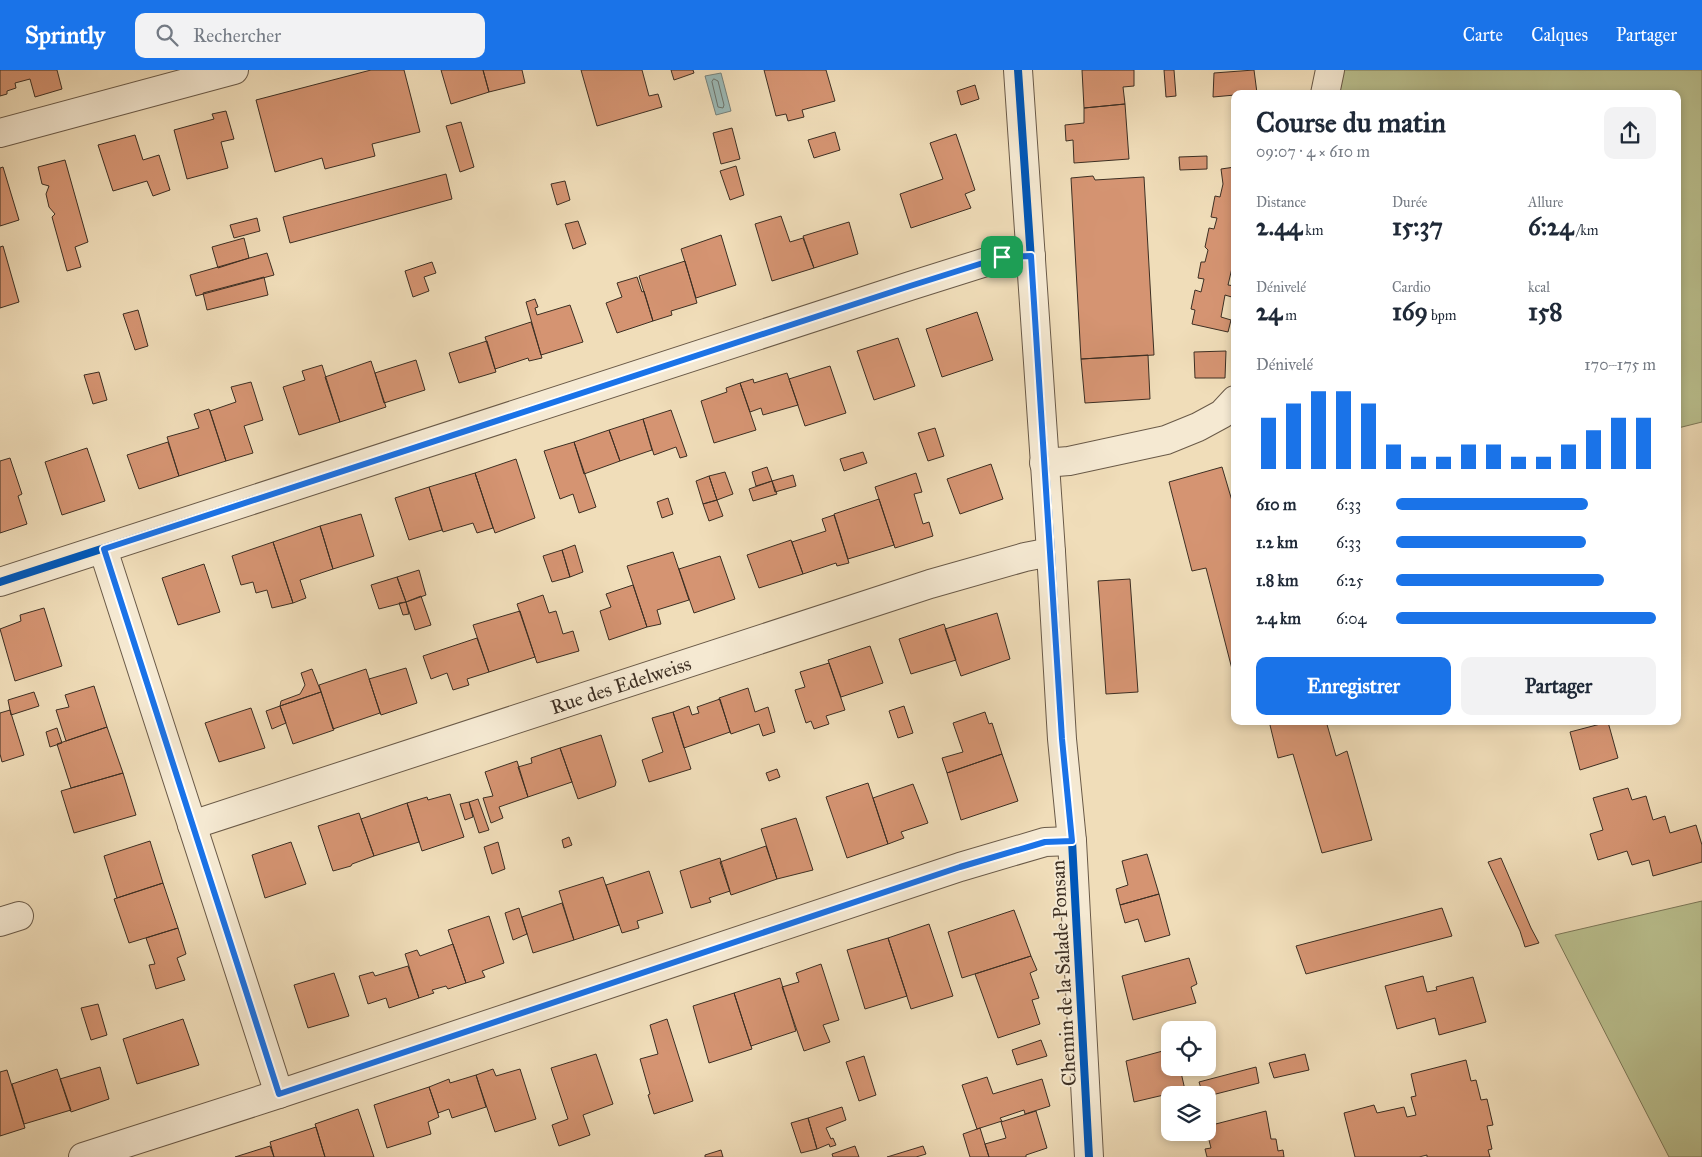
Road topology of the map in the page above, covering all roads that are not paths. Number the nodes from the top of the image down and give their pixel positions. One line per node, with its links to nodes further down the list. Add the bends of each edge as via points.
1 (234, 70): 5 (street)
2 (1018, 70): 6 (street, Chemin de la Salade Ponsan)
3 (1330, 70): 4 (street)
4 (1326, 90)
5 (0, 133)
6 (1031, 256): 8 (street, Chemin de la Salade Ponsan); 9 (street, via 1002,257 910,286)
7 (1231, 404): 8 (street, via 1222,414 1166,440 1069,461)
8 (1044, 463): 10 (street, Chemin de la Salade Ponsan)
9 (104, 549): 11 (street); 12 (street)
10 (1051, 552): 12 (street, Rue des Edelweiss, via 930,584); 13 (street, Chemin de la Salade Ponsan, via 1062,739)
11 (0, 582)
12 (192, 825): 14 (street)
13 (1072, 841): 14 (street, via 1045,842 960,867); 16 (street, Chemin de la Salade Ponsan)
14 (279, 1094): 15 (street)
15 (83, 1157)
16 (1089, 1157)

